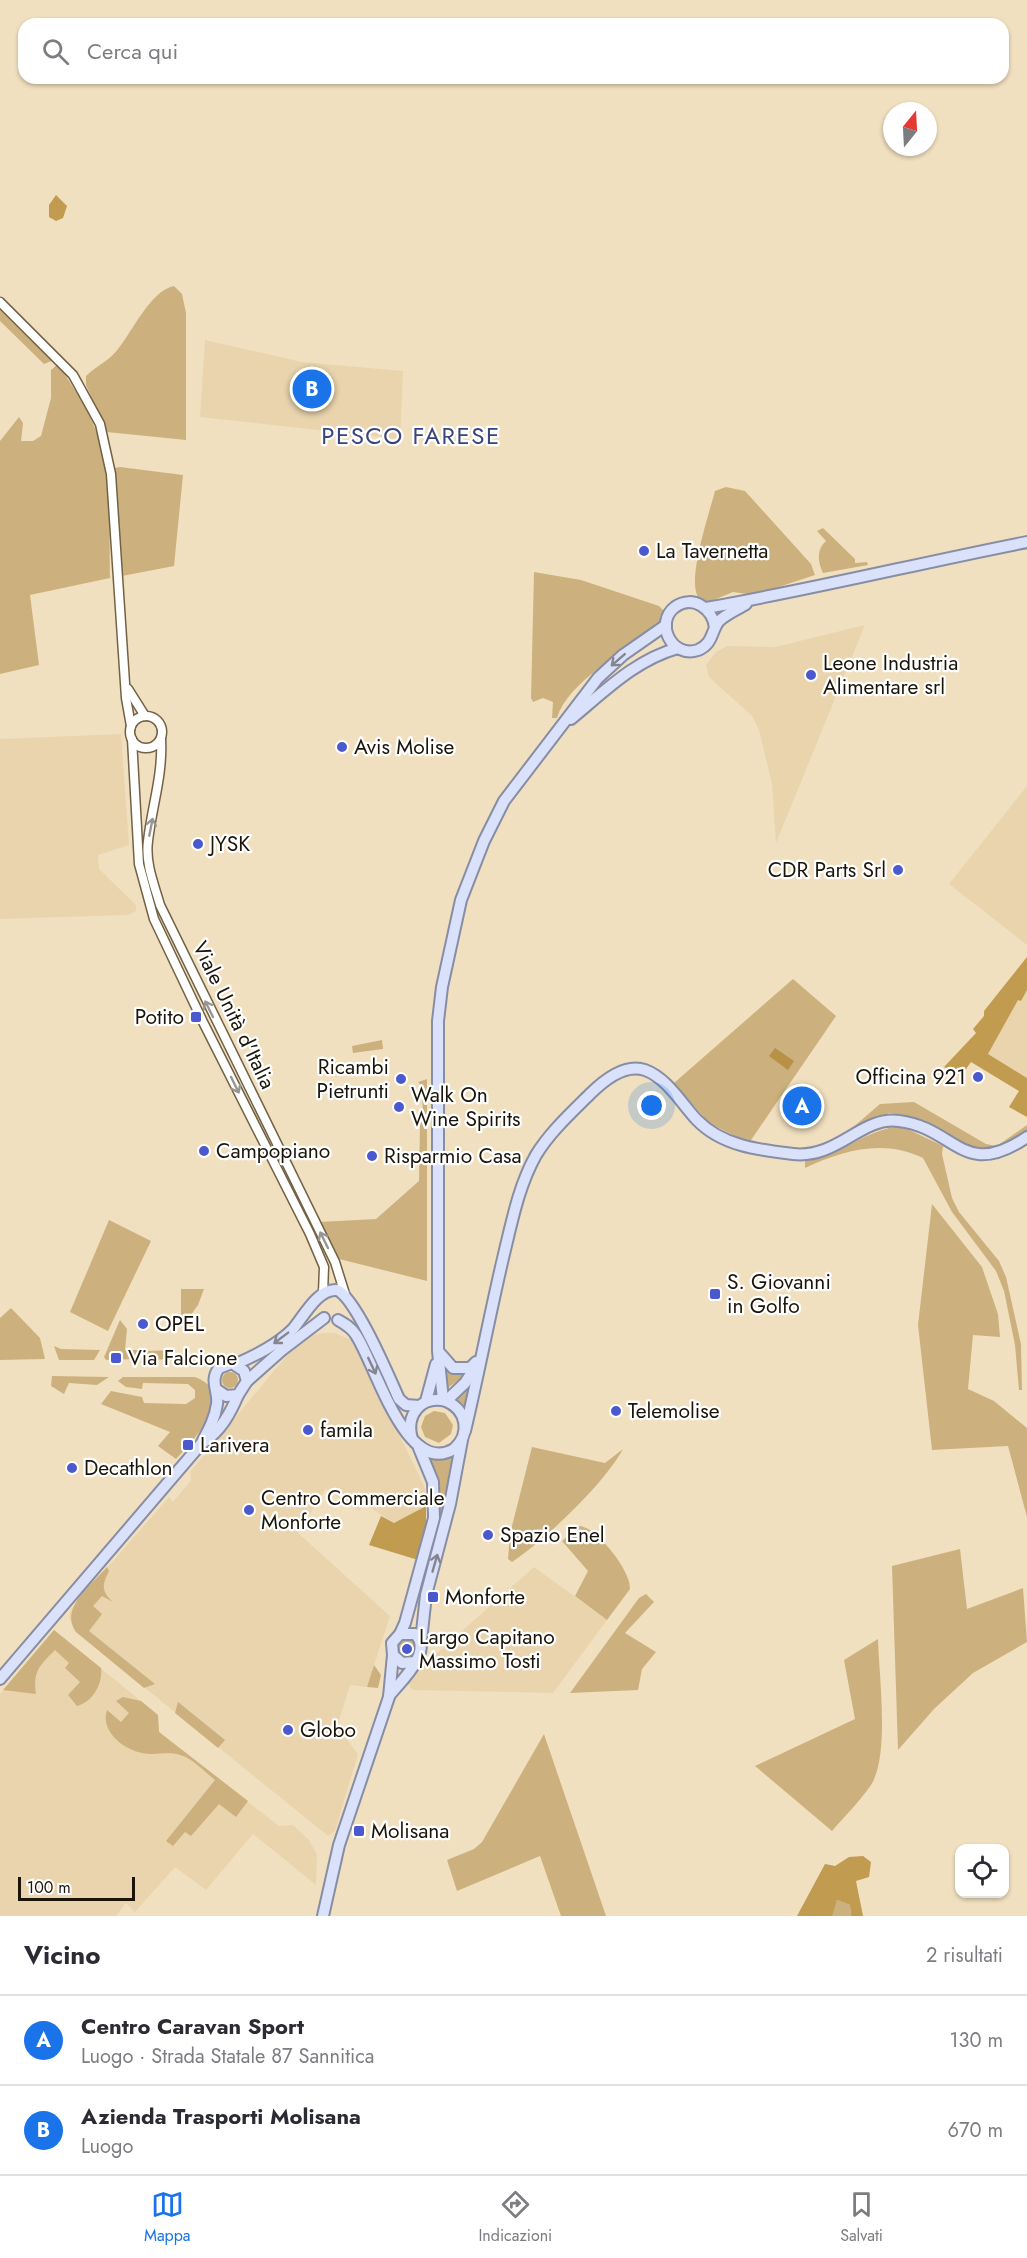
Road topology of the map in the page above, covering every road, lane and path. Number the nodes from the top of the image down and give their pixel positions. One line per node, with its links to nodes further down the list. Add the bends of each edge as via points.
1 (0, 302): 8 (street, Viale Unità d'Italia, via 73,375 100,424 111,474)
2 (1027, 542): 3 (main road)
3 (752, 601): 4 (main road); 6 (main road, via 722,619)
4 (706, 608): 5 (main road, via 691,602 680,604 671,611); 6 (main road)
5 (666, 625): 7 (main road, via 670,641); 11 (main road, one-way to 11, via 598,678)
6 (715, 628): 7 (main road, via 712,638 700,649)
7 (678, 648): 11 (main road, via 630,670)
8 (125, 683): 9 (street); 10 (street, Viale Unità d'Italia)
9 (145, 716): 10 (street); 13 (street, via 158,722)
10 (132, 726): 12 (street, Viale Unità d'Italia)
11 (556, 731): 19 (main road, via 517,782 484,841 461,900 448,955 437,1053)
12 (132, 739): 13 (street, via 144,748 154,747); 15 (street, Viale Unità d'Italia, one-way to 15, via 139,864 154,919 310,1234 324,1267)
13 (161, 739): 16 (street, Viale Unità d'Italia, one-way to 13, via 335,1262 160,904 148,842 161,775)
14 (1027, 1137): 20 (main road, via 1006,1151 988,1156 969,1152 915,1124 897,1121 866,1128 820,1152 796,1154 744,1147 720,1138 699,1122 662,1080 644,1070 629,1069 609,1077 550,1135 522,1185)
15 (320, 1296): 16 (main road, via 334,1289); 17 (main road, via 318,1310); 21 (main road, one-way to 21, via 291,1331 261,1353)
16 (347, 1298): 18 (main road, via 347,1313); 26 (main road, via 399,1399 406,1405)
17 (324, 1318): 18 (main road); 22 (main road)
18 (338, 1320): 28 (main road, one-way to 28, via 356,1334 397,1418)
19 (438, 1351): 20 (main road, via 453,1368 470,1368); 25 (main road); 26 (main road, via 430,1393)
20 (479, 1360): 25 (main road, via 465,1383); 27 (main road)
21 (236, 1364): 22 (main road); 23 (main road, via 219,1368 214,1377)
22 (247, 1381): 24 (main road)
23 (216, 1389): 24 (main road, via 226,1396); 29 (main road, via 214,1419)
24 (238, 1395): 29 (main road, via 215,1434)
25 (445, 1400): 26 (main road); 27 (main road, via 462,1415)
26 (422, 1404): 28 (main road, via 410,1421)
27 (463, 1435): 28 (main road, via 454,1449 443,1454 430,1454); 31 (main road, one-way to 27, via 426,1596)
28 (416, 1443): 30 (main road, via 433,1482 434,1518)
29 (201, 1444): 34 (main road)
30 (400, 1634): 31 (main road, via 412,1633); 32 (main road, via 392,1643)
31 (421, 1641): 33 (main road, via 422,1653)
32 (393, 1655): 33 (main road, via 402,1663); 35 (main road)
33 (414, 1662): 35 (main road)
34 (0, 1679)
35 (389, 1697): 36 (main road, via 336,1855)
36 (323, 1916)

